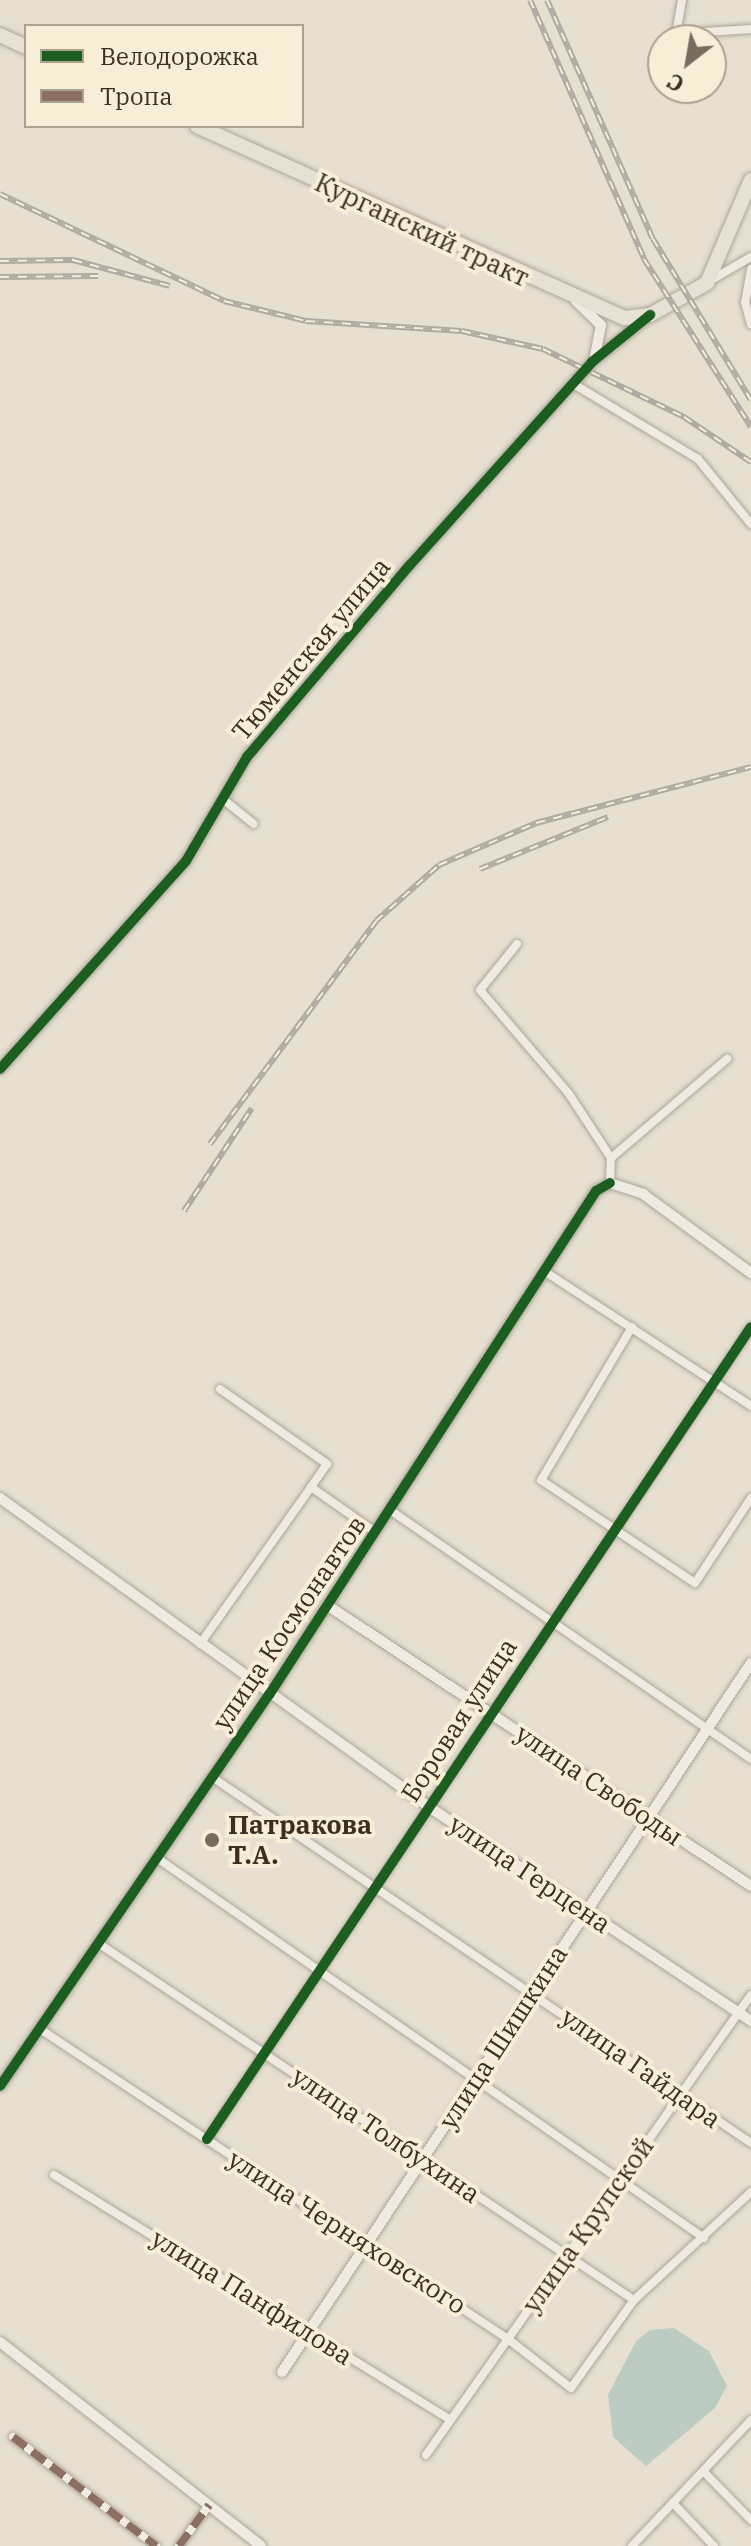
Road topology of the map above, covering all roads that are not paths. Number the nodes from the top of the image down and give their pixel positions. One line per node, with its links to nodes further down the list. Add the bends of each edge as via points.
1 (682, 0): 2 (street, via 676,34)
2 (751, 29)
3 (0, 35): 4 (main road)
4 (24, 46)
5 (201, 128): 10 (main road, Курганский тракт)
6 (751, 180): 9 (main road)
7 (751, 257): 9 (street)
8 (751, 269): 12 (street, via 745,302)
9 (707, 283): 11 (main road)
10 (574, 300): 11 (main road, Курганский тракт, via 615,317); 13 (street, via 601,325)
11 (650, 315): 13 (street, Тюменская улица)
12 (751, 324)
13 (592, 362): 14 (street, Тюменская улица)
14 (572, 383): 15 (street, via 698,459); 16 (street, Тюменская улица, via 288,707)
15 (751, 524)
16 (224, 800): 17 (street); 20 (street, Тюменская улица, via 186,861)
17 (254, 824)
18 (517, 944): 21 (street, via 480,990 569,1094)
19 (727, 1059): 21 (street)
20 (0, 1069)
21 (611, 1158): 22 (street)
22 (610, 1183): 23 (street, улица Космонавтов, via 596,1191); 24 (street, via 643,1194)
23 (544, 1271): 25 (street); 33 (street, улица Космонавтов)
24 (751, 1273)
25 (632, 1327): 27 (street); 34 (street, via 541,1480)
26 (751, 1327): 27 (street, Боровая улица)
27 (711, 1379): 29 (street); 34 (street, Боровая улица)
28 (220, 1389): 30 (street, via 327,1464)
29 (751, 1406)
30 (311, 1487): 35 (street); 38 (street)
31 (0, 1498): 38 (street, улица Герцена)
32 (751, 1498): 34 (street, via 695,1583)
33 (390, 1510): 35 (street, улица Космонавтов); 37 (street)
34 (611, 1528): 37 (street, Боровая улица)
35 (375, 1532): 36 (street, улица Космонавтов)
36 (327, 1605): 40 (street, улица Космонавтов); 41 (street, улица Свободы)
37 (549, 1621): 41 (street, Боровая улица); 42 (street)
38 (200, 1644): 40 (street, улица Герцена)
39 (751, 1663): 42 (street, улица Шишкина)
40 (269, 1695): 44 (street, улица Космонавтов); 45 (street, улица Герцена)
41 (488, 1711): 45 (street, Боровая улица); 46 (street, улица Свободы)
42 (706, 1729): 43 (street); 46 (street, улица Шишкина)
43 (751, 1759)
44 (212, 1777): 47 (street, улица Космонавтов); 48 (street, улица Гайдара)
45 (429, 1807): 48 (street, Боровая улица); 50 (street, улица Герцена)
46 (645, 1816): 49 (street, улица Свободы); 50 (street, улица Шишкина)
47 (157, 1858): 51 (street, улица Космонавтов); 52 (street)
48 (377, 1886): 52 (street, Боровая улица); 53 (street, улица Гайдара)
49 (751, 1886)
50 (585, 1911): 53 (street, улица Шишкина); 55 (street, улица Герцена)
51 (98, 1943): 57 (street, улица Космонавтов); 58 (street, улица Толбухина)
52 (321, 1969): 58 (street, Боровая улица); 59 (street)
53 (532, 1992): 59 (street, улица Шишкина); 61 (street, улица Гайдара)
54 (751, 1995): 55 (street, улица Крупской)
55 (738, 2013): 56 (street, улица Герцена); 61 (street, улица Крупской)
56 (751, 2021)
57 (40, 2029): 60 (street, улица Космонавтов); 62 (street, улица Черняховского)
58 (264, 2054): 62 (street, Боровая улица); 64 (street, улица Толбухина)
59 (474, 2080): 64 (street, улица Шишкина); 66 (street)
60 (0, 2086)
61 (680, 2096): 63 (street, улица Гайдара); 66 (street, улица Крупской)
62 (207, 2139): 69 (street, улица Черняховского)
63 (751, 2143)
64 (423, 2159): 69 (street, улица Шишкина); 70 (street, улица Толбухина)
65 (54, 2175): 72 (street, улица Панфилова)
66 (620, 2179): 68 (street); 70 (street, улица Крупской)
67 (751, 2192): 68 (street)
68 (704, 2238): 71 (street)
69 (367, 2245): 72 (street, улица Шишкина); 73 (street, улица Черняховского)
70 (567, 2255): 71 (street, улица Толбухина); 73 (street, улица Крупской)
71 (634, 2300): 73 (street, улица Черняховского, via 571,2388)
72 (309, 2332): 75 (street, улица Шишкина); 76 (street, улица Панфилова)
73 (508, 2339): 76 (street, улица Крупской)
74 (0, 2342): 82 (street)
75 (282, 2372)
76 (450, 2420): 79 (street, улица Крупской)
77 (751, 2420): 80 (street)
78 (13, 2437): 84 (street)
79 (426, 2455)
80 (703, 2471): 81 (street); 83 (street)
81 (673, 2503): 87 (street); 88 (street)
82 (209, 2505): 85 (street); 86 (street)
83 (751, 2520)
84 (156, 2546)
85 (179, 2546)
86 (261, 2546)
87 (632, 2546)
88 (714, 2546)

